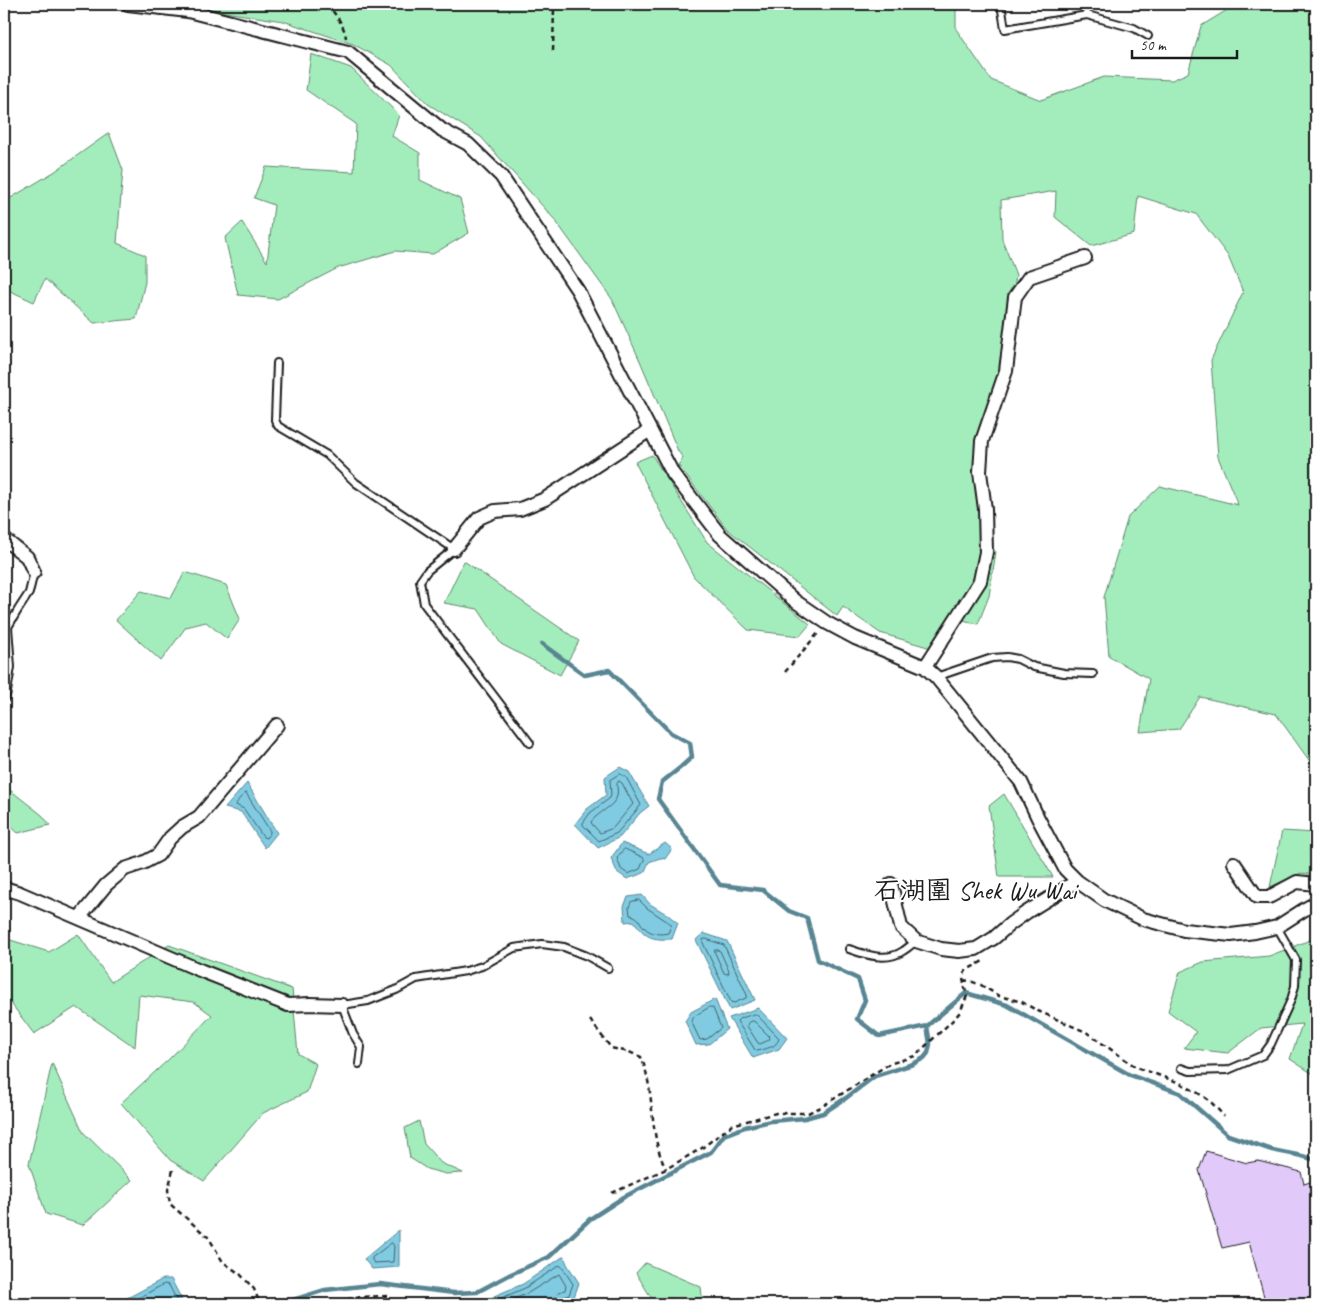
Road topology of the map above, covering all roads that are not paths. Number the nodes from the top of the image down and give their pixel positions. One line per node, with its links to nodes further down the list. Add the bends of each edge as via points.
1 (128, 4): 8 (street, via 188,11 348,52 442,130 468,144 501,176 578,291)
2 (1001, 4): 4 (lane, via 1005,29)
3 (1086, 4): 4 (lane)
4 (1087, 16): 5 (lane, via 1134,28)
5 (1148, 36)
6 (1085, 258): 12 (street, via 1029,277 1015,297 1006,371 982,440 980,472 986,552 980,581)
7 (277, 363): 10 (lane, via 275,420 278,426 327,455 356,483)
8 (650, 430): 10 (street, via 545,499 520,509 494,511 479,518); 12 (street, via 673,474 720,534 795,602 855,638)
9 (4, 539): 11 (street, via 27,557)
10 (454, 549): 17 (lane, via 420,581 424,604)
11 (34, 572): 15 (lane, via 29,593 8,627 11,667)
12 (925, 667): 14 (street)
13 (1093, 674): 14 (lane, via 1064,673 1007,657 992,658)
14 (936, 677): 19 (street, via 1021,782 1065,869)
15 (4, 700)
16 (276, 725): 24 (street, via 199,817 182,827 158,854 125,869 106,885)
17 (530, 743)
18 (1234, 863): 21 (street, via 1257,897 1269,897 1297,882)
19 (1078, 881): 25 (street, via 1104,900 1143,919 1184,930 1231,935); 26 (street, via 976,949 941,949)
20 (891, 884): 26 (street, via 901,927)
21 (1316, 884)
22 (4, 888): 24 (street)
23 (1316, 903): 25 (street)
24 (79, 918): 29 (street, via 288,1005)
25 (1277, 927): 31 (lane, via 1296,960 1295,986 1271,1044 1263,1054 1228,1070 1190,1071)
26 (916, 941): 27 (lane, via 891,956 876,957)
27 (849, 949)
28 (608, 968): 29 (lane, via 564,946 533,945 514,948 482,966 416,979 368,1001)
29 (342, 1005): 30 (lane, via 361,1047)
30 (359, 1064)
31 (1181, 1068)

